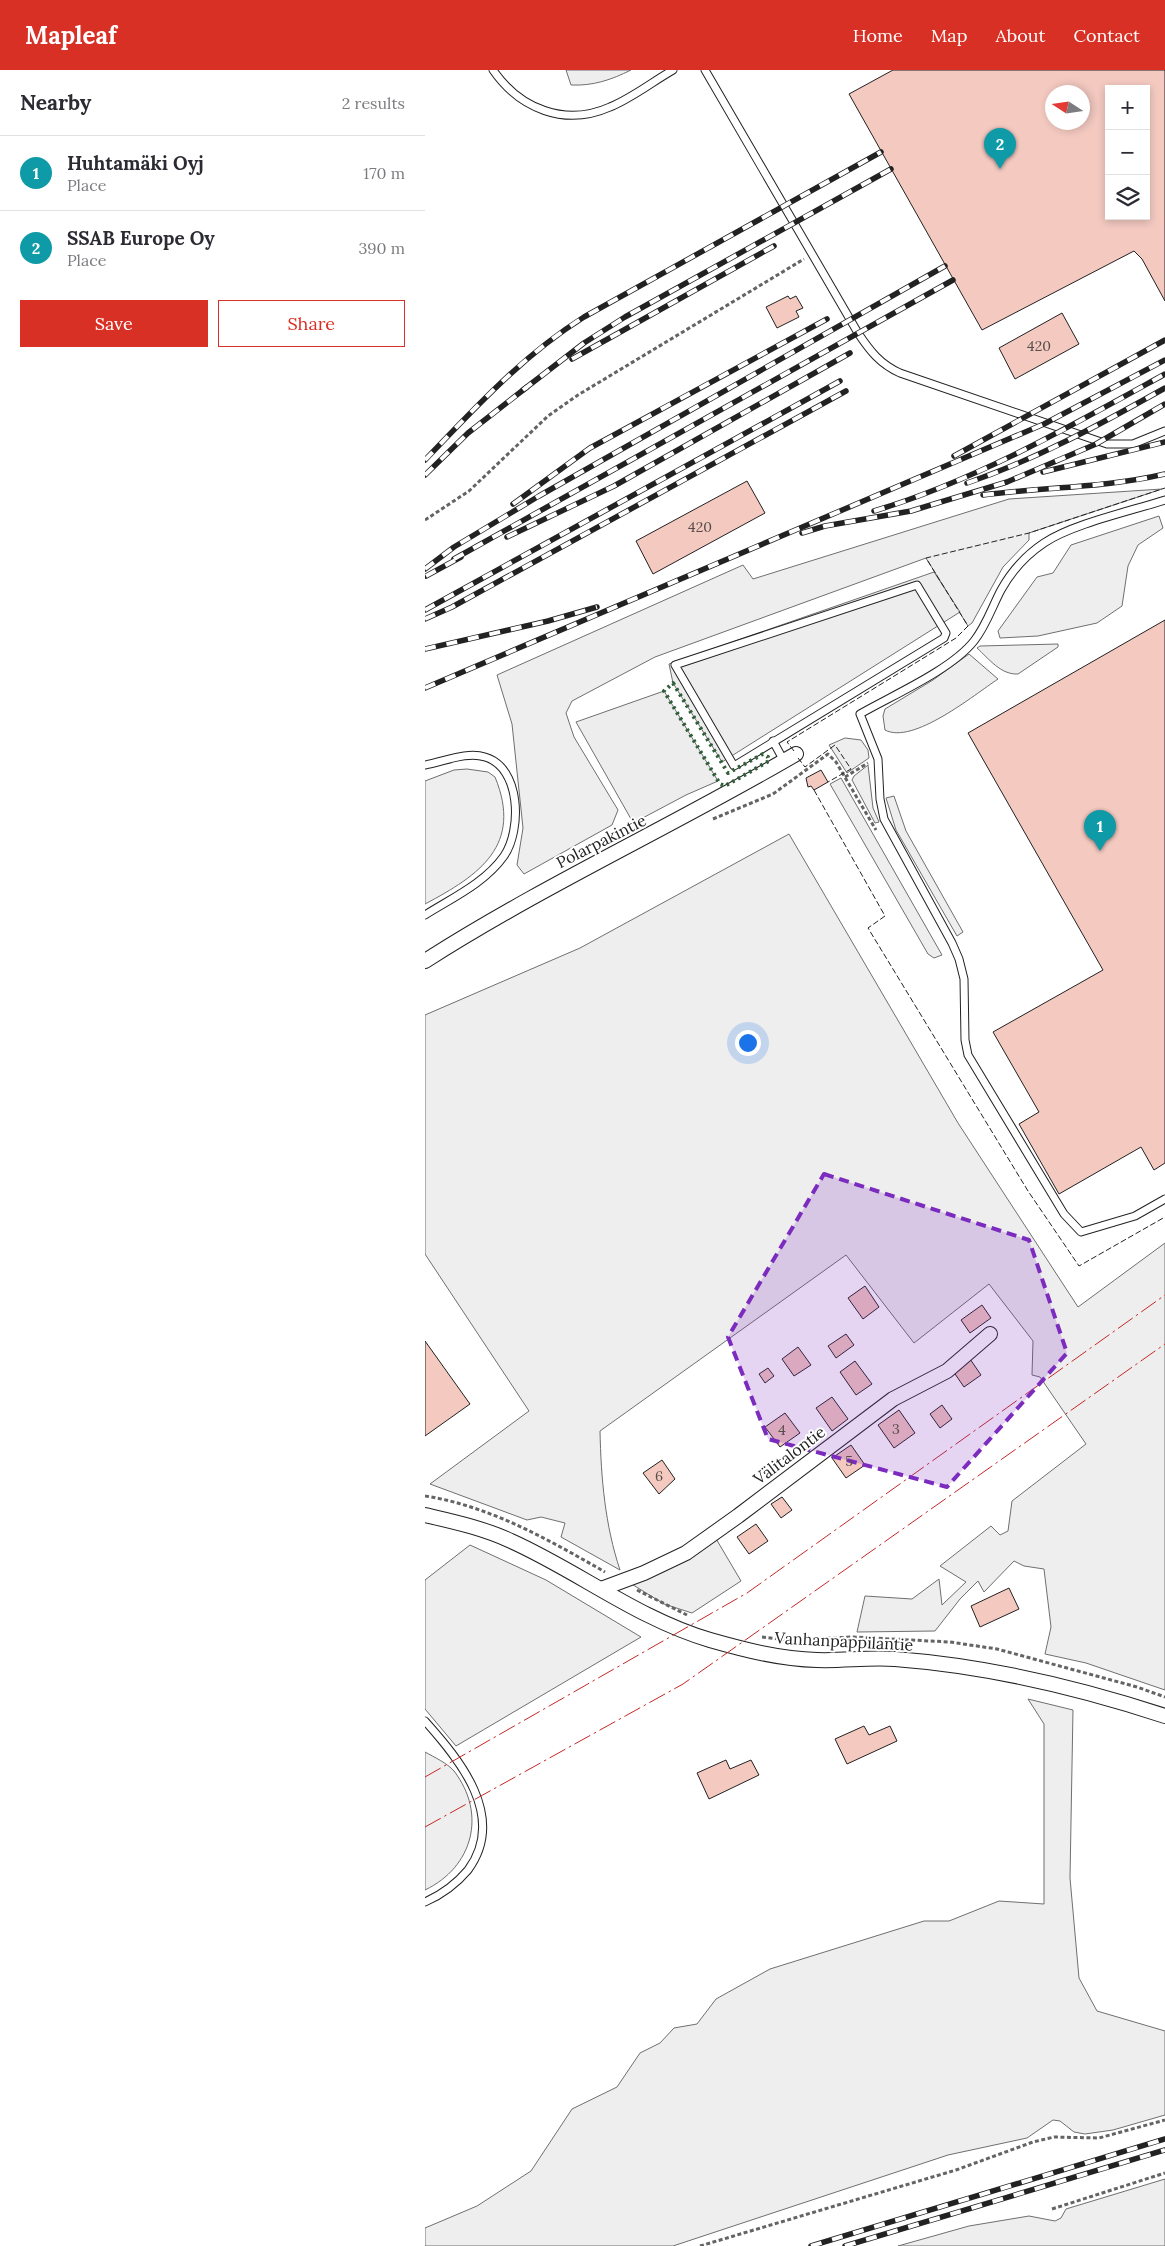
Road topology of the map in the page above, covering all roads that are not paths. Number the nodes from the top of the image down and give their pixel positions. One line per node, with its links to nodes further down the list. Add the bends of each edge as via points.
1 (493, 70): 2 (lane, via 514,94 535,108 574,116 612,107)
2 (673, 70)
3 (705, 70): 4 (lane, via 869,351 892,370 1107,444 1140,442)
4 (1165, 431)
5 (1165, 500): 11 (lane, via 1060,534 1028,555 1008,579 982,628 966,649 942,667 860,714 878,759 884,819 952,943 963,971 968,1055 1064,1214 1081,1232 1135,1216)
6 (773, 741): 6 (lane, via 734,766 675,665 917,584 946,633 943,638); 7 (lane)
7 (790, 757): 10 (street, Polarpakintie, via 674,823 539,892)
8 (425, 765): 9 (lane, via 474,755 493,759 507,776 514,793 516,814 512,843 491,872)
9 (425, 916)
10 (425, 962)
11 (1165, 1199)
12 (990, 1334): 14 (street, Välitalontie, via 947,1371 893,1399 686,1553)
13 (425, 1515): 14 (street, Vanhanpappilantie, via 468,1524 511,1541)
14 (601, 1589): 15 (street, Vanhanpappilantie, via 659,1620 707,1639 769,1655 816,1660 893,1659 951,1665 1028,1677)
15 (1165, 1716)
16 (425, 1721): 17 (lane, via 460,1763 480,1804 483,1821 482,1838 472,1864 452,1885)
17 (425, 1902)

